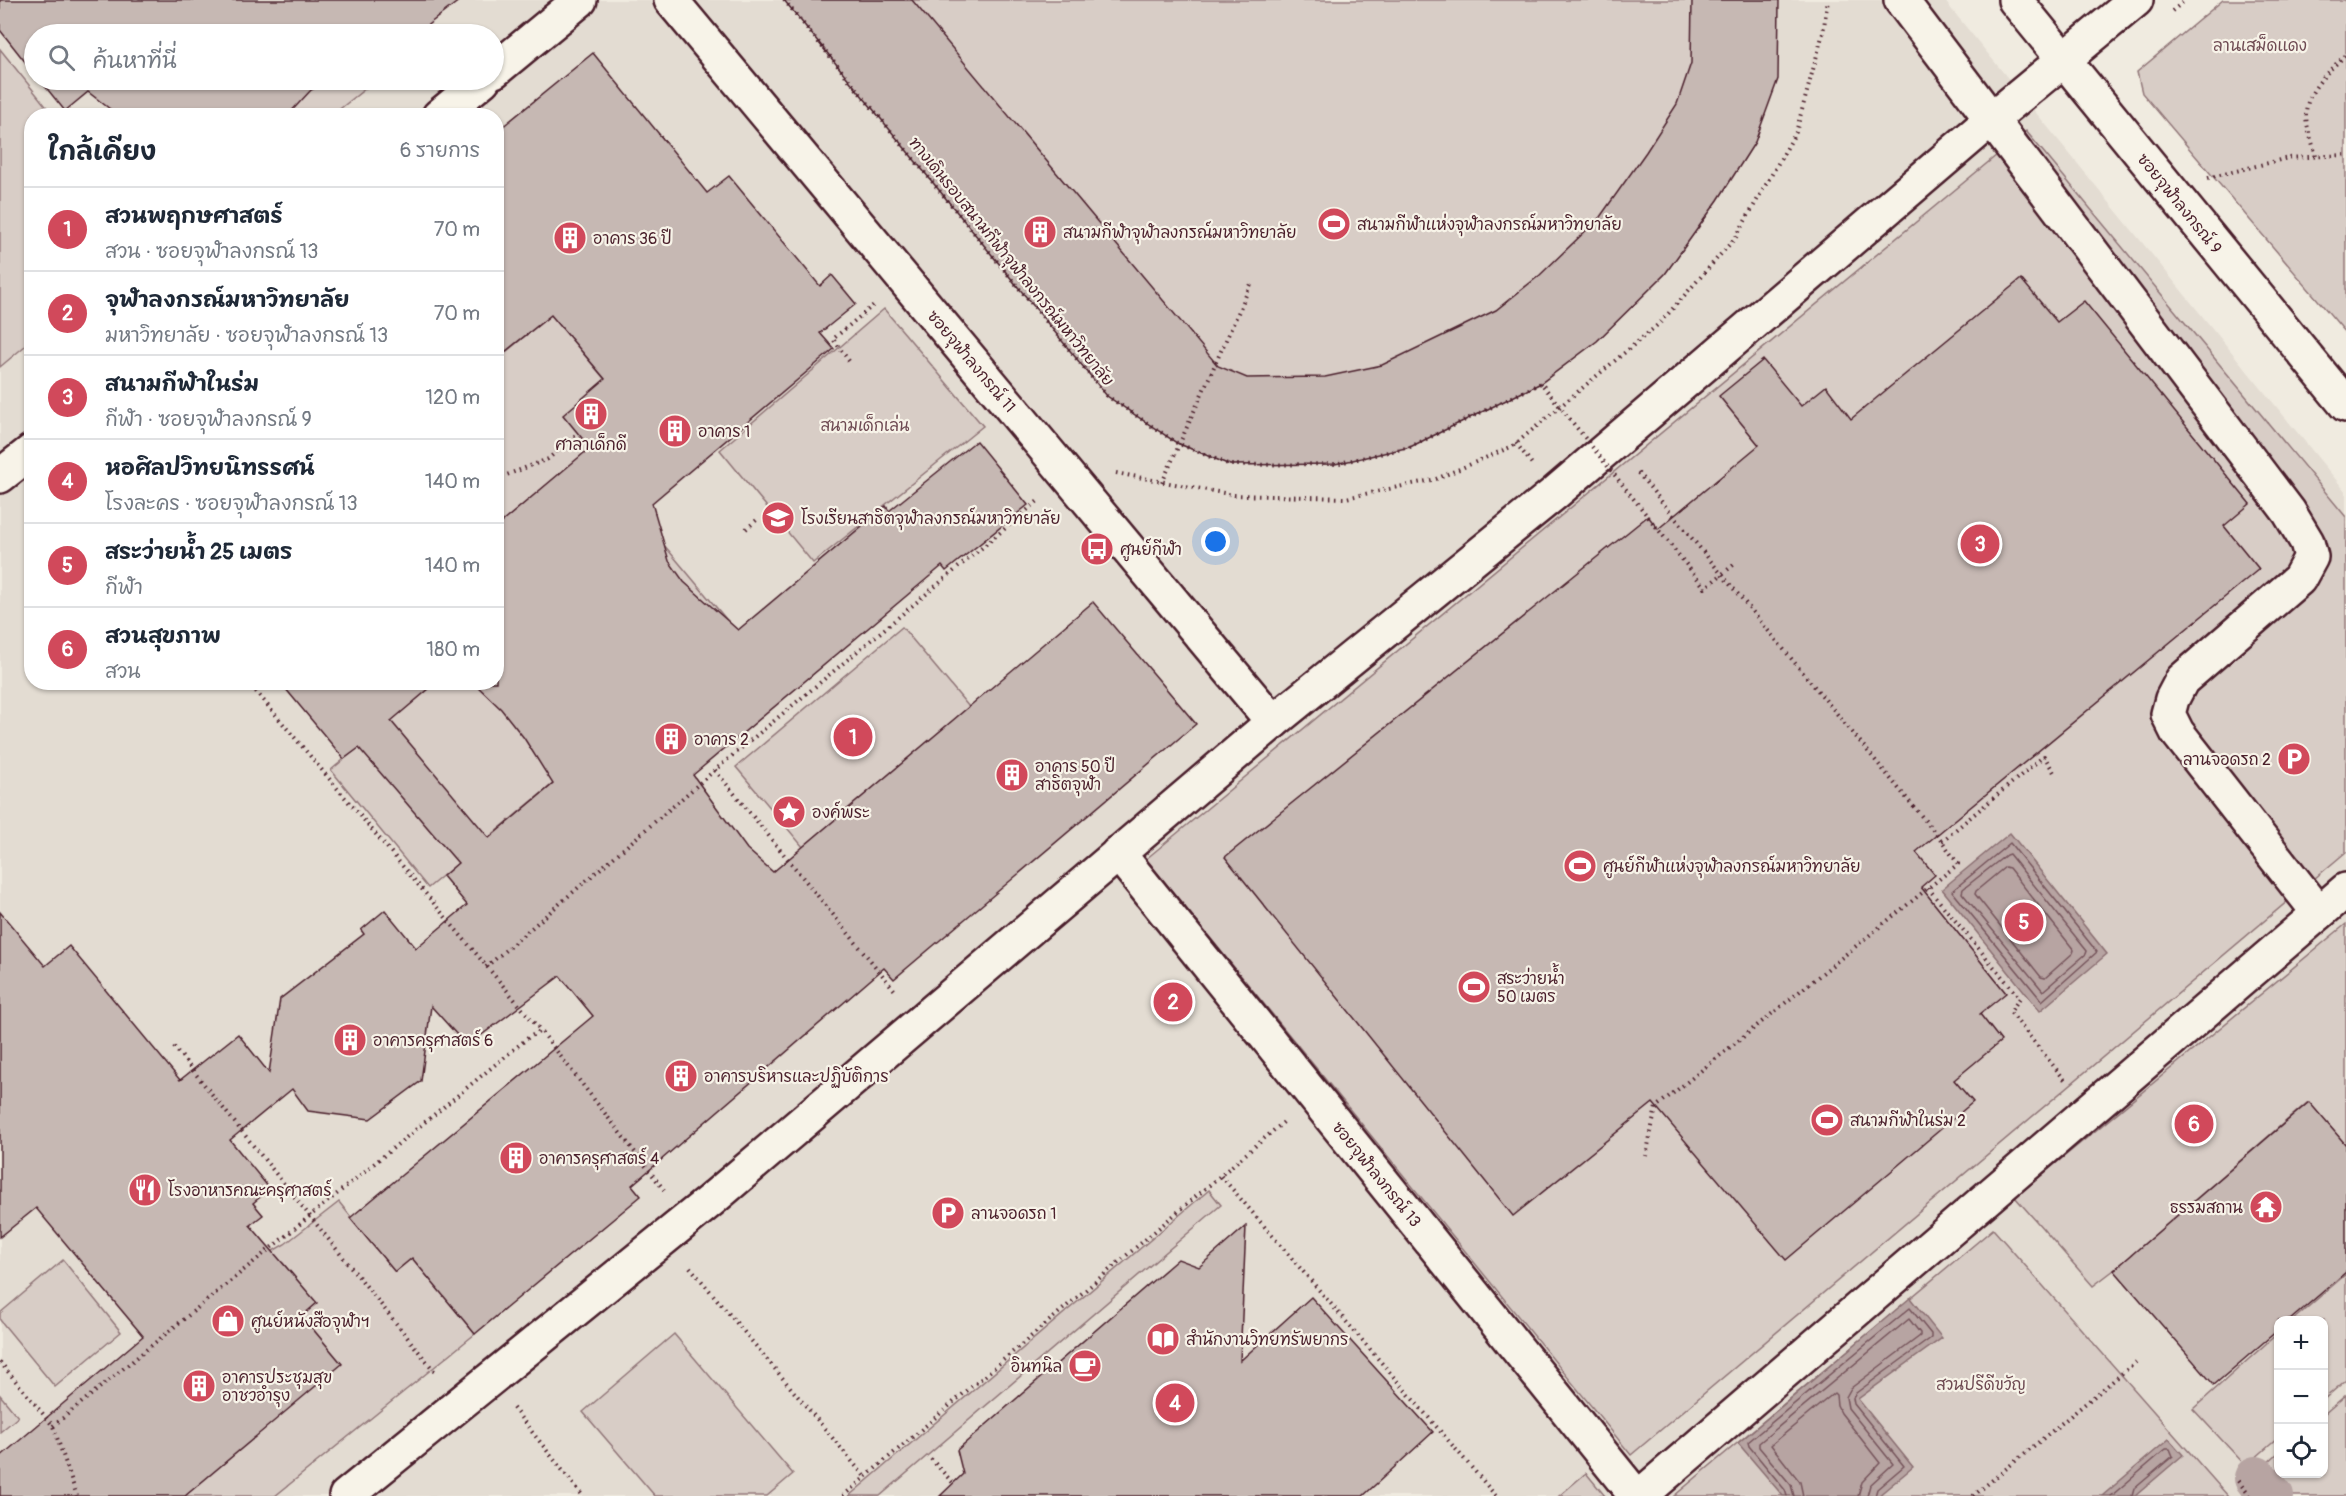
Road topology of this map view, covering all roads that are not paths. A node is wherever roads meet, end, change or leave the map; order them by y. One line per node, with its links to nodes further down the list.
1 (580, 0): 7 (street)
2 (670, 0): 14 (street, ซอยจุฬาลงกรณ์ 11)
3 (1901, 0): 10 (street)
4 (2015, 0): 6 (street, ซอยจุฬาลงกรณ์ 9)
5 (2136, 0): 6 (street)
6 (2064, 60): 10 (street); 11 (street, ซอยจุฬาลงกรณ์ 9)
7 (504, 63)
8 (471, 90): 9 (street)
9 (449, 108)
10 (1992, 119): 14 (street); 17 (street)
11 (2346, 405)
12 (24, 458): 13 (street)
13 (0, 477)
14 (1273, 722): 15 (street)
15 (1118, 853): 18 (street); 19 (street, ซอยจุฬาลงกรณ์ 13)
16 (2346, 890): 17 (street)
17 (2319, 913): 19 (street)
18 (346, 1496)
19 (1638, 1496)

